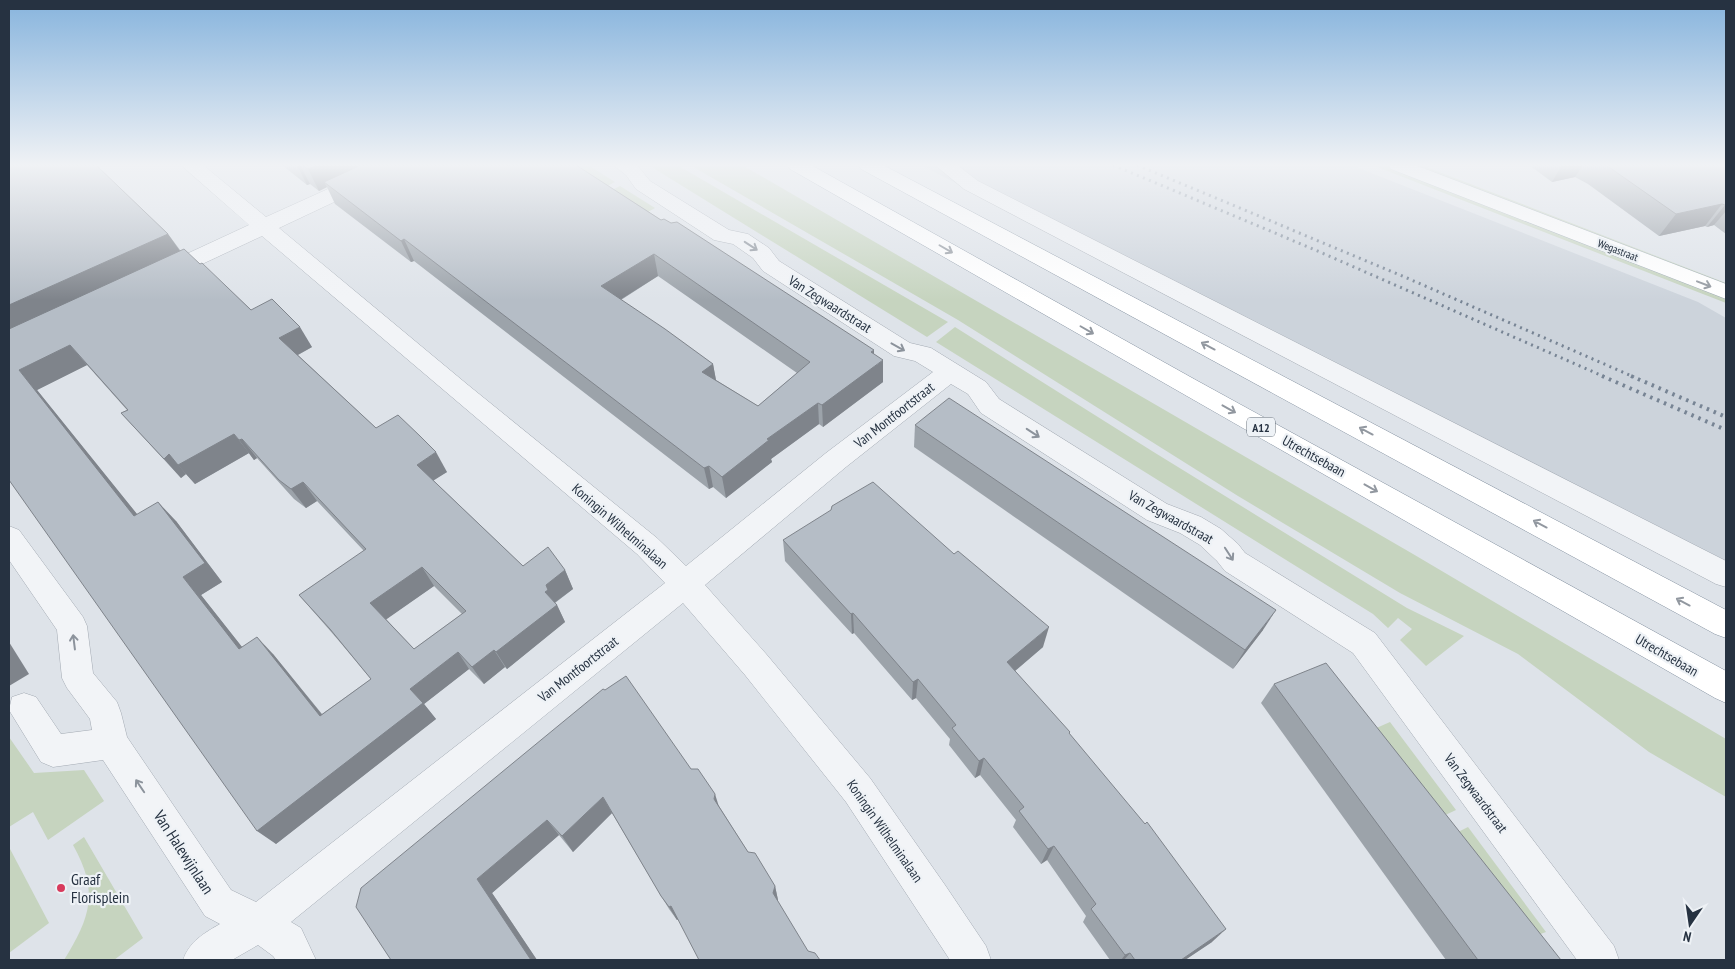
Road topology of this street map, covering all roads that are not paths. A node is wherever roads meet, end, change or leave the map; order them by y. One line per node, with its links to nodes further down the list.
1 (246, 210): 9 (street, Koningin Wilhelminalaan)
2 (299, 210): 9 (street)
3 (683, 210): 13 (street, Van Zegwaardstraat, one-way to 13)
4 (877, 210): 18 (main road, Utrechtsebaan / A12, one-way to 18)
5 (952, 210): 17 (main road, one-way to 5)
6 (1020, 210): 15 (street)
7 (1515, 210): 12 (main road, Wegastraat, one-way to 12)
8 (1552, 210): 10 (main road, Wegastraat)
9 (265, 226): 11 (street); 16 (street, Koningin Wilhelminalaan)
10 (1726, 277)
11 (140, 284)
12 (1726, 292)
13 (950, 372): 16 (street, Van Montfoortstraat); 25 (street, Van Zegwaardstraat, one-way to 25)
14 (9, 538): 20 (street, Van Halewijnlaan, one-way to 14)
15 (1726, 575)
16 (685, 584): 21 (street, Van Montfoortstraat); 24 (street, Koningin Wilhelminalaan)
17 (1726, 625)
18 (1726, 688)
19 (24, 708): 20 (street)
20 (111, 743): 21 (street, Van Halewijnlaan, one-way to 20)
21 (259, 924): 22 (street, Van Montfoortstraat); 23 (street, Van Halewijnlaan)
22 (202, 960)
23 (297, 960)
24 (972, 960)
25 (1600, 960)

